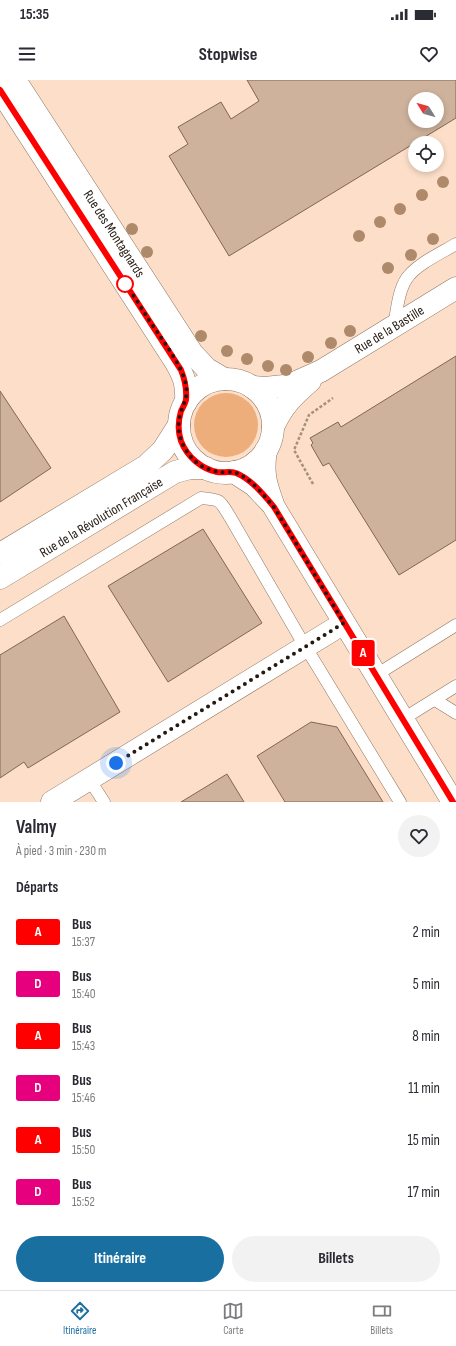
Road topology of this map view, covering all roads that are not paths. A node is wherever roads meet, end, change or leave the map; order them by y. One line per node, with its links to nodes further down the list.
1 (15, 80): 7 (street, Rue des Montagnards)
2 (0, 90): 9 (street, Rue des Montagnards)
3 (456, 244): 5 (lane)
4 (456, 288): 5 (street, Rue de la Bastille)
5 (394, 326): 6 (street, Rue de la Bastille)
6 (321, 371): 8 (street, Rue de la Bastille); 11 (street, Rue de la Bastille)
7 (224, 379): 8 (street); 9 (street)
8 (252, 386): 11 (street)
9 (186, 402): 10 (street)
10 (179, 426): 13 (street); 16 (street, Rue de la Révolution Française)
11 (273, 427): 12 (street)
12 (266, 450): 14 (street); 15 (street)
13 (206, 468): 14 (street); 17 (street, Rue de la Révolution Française)
14 (234, 472): 15 (street)
15 (274, 507): 19 (street)
16 (0, 554)
17 (0, 578)
18 (0, 620): 21 (lane)
19 (344, 623): 21 (street); 22 (street)
20 (456, 626): 22 (lane)
21 (306, 647): 27 (street); 30 (lane)
22 (376, 675): 26 (street)
23 (456, 686): 24 (lane)
24 (435, 700): 25 (lane); 26 (lane)
25 (456, 712)
26 (403, 720): 31 (street)
27 (89, 780): 28 (street); 29 (lane)
28 (52, 802)
29 (104, 802)
30 (400, 802)
31 (453, 802)

